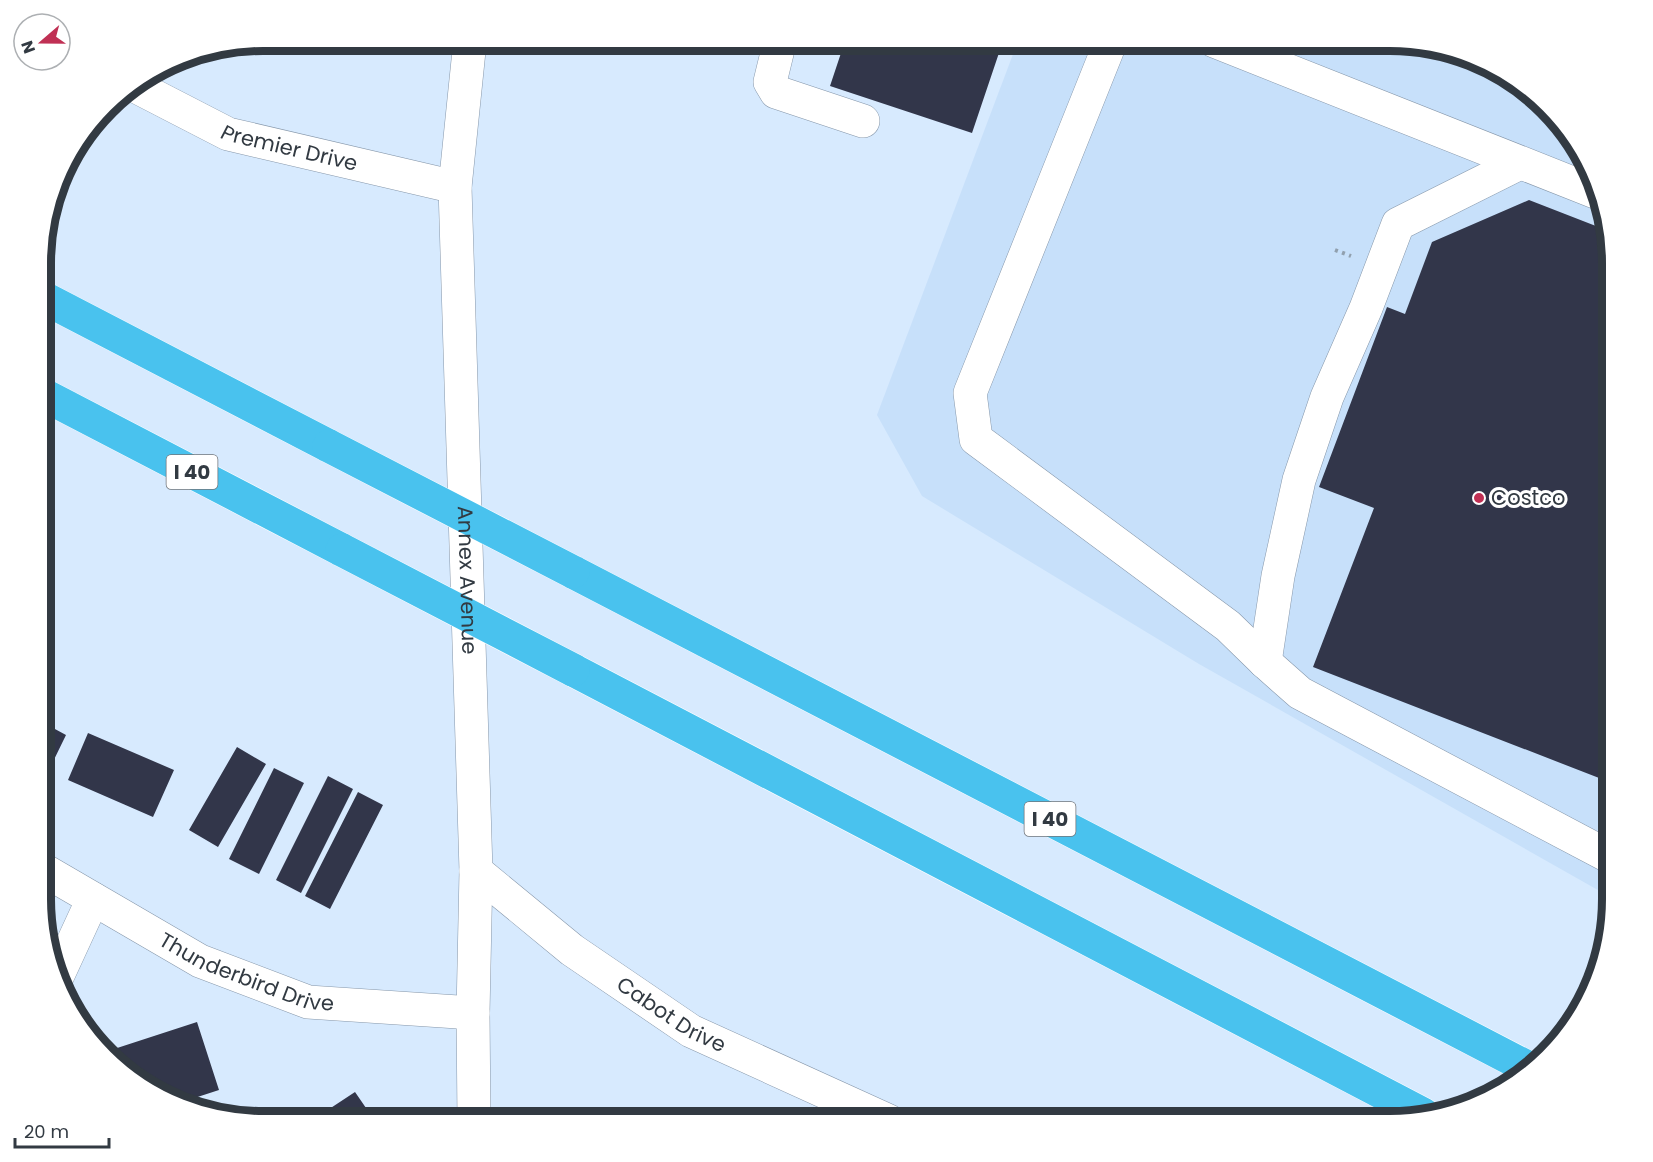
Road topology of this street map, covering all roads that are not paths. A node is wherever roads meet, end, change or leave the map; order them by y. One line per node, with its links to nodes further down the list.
1 (469, 51): 8 (street, Annex Avenue)
2 (778, 51): 6 (street)
3 (1107, 51): 12 (street)
4 (1239, 51): 7 (street)
5 (142, 89): 8 (street, Premier Drive)
6 (863, 121)
7 (1520, 163): 9 (street); 12 (street)
8 (455, 187): 14 (street, Annex Avenue)
9 (1589, 190)
10 (51, 302): 19 (highway, I 40, bridge)
11 (51, 399): 20 (highway, I 40, bridge)
12 (1265, 662): 13 (street)
13 (1602, 853)
14 (476, 871): 18 (street, Annex Avenue); 22 (street, Cabot Drive)
15 (51, 874): 16 (street, Thunderbird Drive)
16 (93, 899): 17 (street); 18 (street, Thunderbird Drive)
17 (62, 967)
18 (473, 1013): 21 (street, Annex Avenue)
19 (1522, 1064)
20 (1414, 1110)
21 (474, 1111)
22 (867, 1111)

